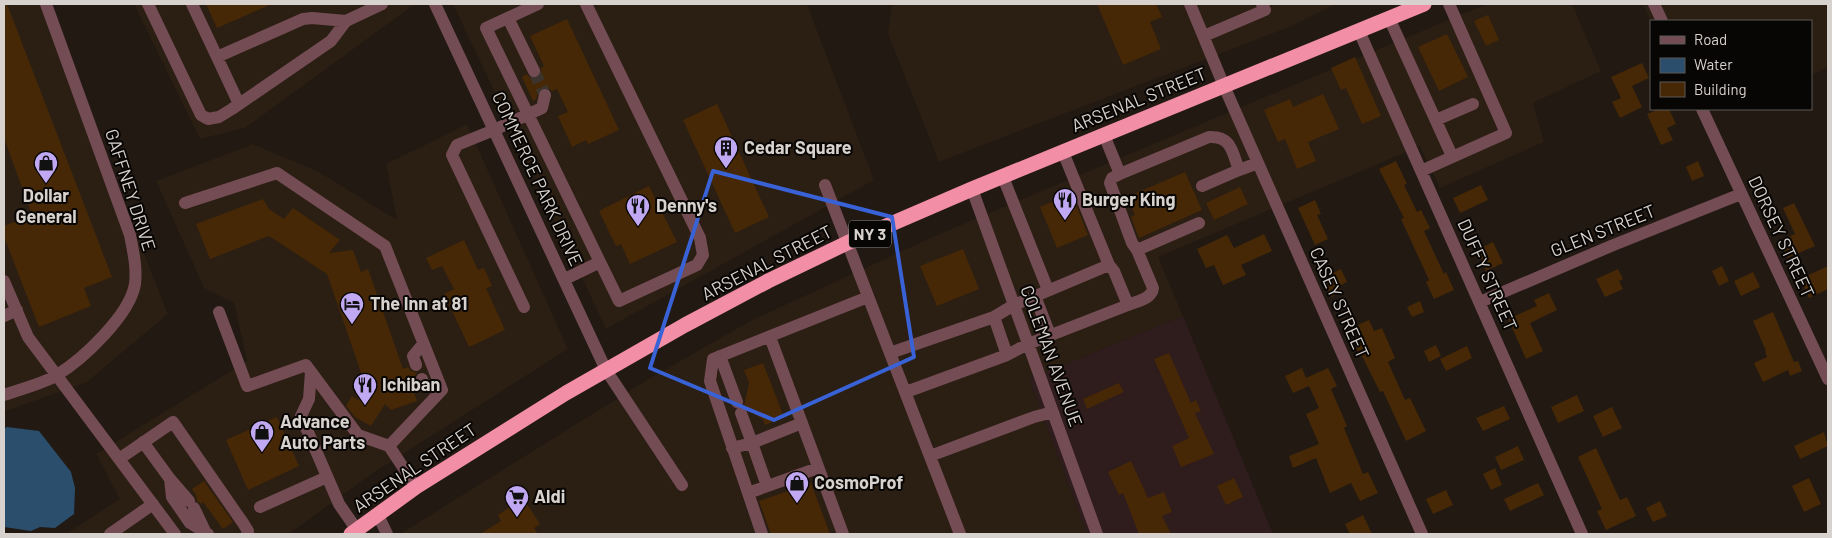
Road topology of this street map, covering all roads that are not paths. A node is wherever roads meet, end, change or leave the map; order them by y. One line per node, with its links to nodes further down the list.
1 (46, 4): 70 (street, GAFFNEY DRIVE)
2 (148, 4): 23 (street)
3 (192, 4): 19 (street)
4 (382, 4): 16 (street)
5 (435, 4): 28 (street, COMMERCE PARK DRIVE)
6 (538, 4): 13 (street)
7 (586, 4): 45 (street)
8 (1190, 4): 18 (street, CASEY STREET)
9 (1262, 4): 18 (street)
10 (1424, 4): 14 (highway, ARSENAL STREET / NY 3)
11 (1449, 4): 31 (street)
12 (1654, 4): 15 (street)
13 (508, 18): 20 (street); 26 (street)
14 (1389, 18): 17 (highway, ARSENAL STREET / NY 3); 27 (street)
15 (1662, 20)
16 (346, 22): 19 (street); 23 (street)
17 (1358, 31): 21 (highway, ARSENAL STREET / NY 3); 34 (street, DUFFY STREET)
18 (1204, 36): 21 (street, CASEY STREET)
19 (217, 57): 23 (street)
20 (534, 71)
21 (1224, 86): 29 (highway, ARSENAL STREET / NY 3); 32 (street, CASEY STREET)
22 (545, 95): 26 (street)
23 (239, 104)
24 (1473, 104): 27 (street)
25 (1702, 110): 40 (street, DORSEY STREET)
26 (528, 115): 28 (street); 45 (street)
27 (1436, 120): 31 (street)
28 (494, 130): 47 (street, COMMERCE PARK DRIVE); 55 (street)
29 (1104, 135): 30 (highway, ARSENAL STREET / NY 3); 35 (street)
30 (1063, 152): 36 (highway, ARSENAL STREET / NY 3); 46 (street)
31 (1452, 156): 34 (street)
32 (1258, 162): 33 (street); 104 (street, CASEY STREET)
33 (1239, 170): 35 (street); 38 (street)
34 (1421, 171): 52 (street, DUFFY STREET)
35 (1120, 174): 44 (street)
36 (1003, 177): 39 (highway, ARSENAL STREET / NY 3); 49 (street)
37 (825, 185): 43 (street)
38 (1202, 186)
39 (972, 189): 43 (highway, ARSENAL STREET / NY 3); 53 (street, COLEMAN AVENUE)
40 (1741, 194): 52 (street, GLEN STREET); 72 (street, DORSEY STREET)
41 (185, 203): 62 (street)
42 (1199, 223): 44 (street)
43 (847, 243): 51 (street); 68 (highway, ARSENAL STREET / NY 3)
44 (1137, 250): 54 (street)
45 (600, 262): 47 (street)
46 (1109, 265): 49 (street); 54 (street)
47 (564, 279): 68 (street, COMMERCE PARK DRIVE)
48 (4, 281): 56 (street)
49 (1048, 290): 50 (street)
50 (1035, 296): 53 (street); 61 (street)
51 (868, 297): 60 (street); 64 (street)
52 (1480, 302): 105 (street, DUFFY STREET)
53 (1014, 305): 59 (street); 63 (street, COLEMAN AVENUE)
54 (1128, 305): 61 (street)
55 (524, 307)
56 (17, 310): 58 (street); 70 (street)
57 (219, 312): 69 (street)
58 (4, 316)
59 (994, 317): 64 (street); 65 (street)
60 (770, 336): 66 (street); 77 (street)
61 (1050, 336): 63 (street)
62 (423, 344): 67 (street); 73 (street)
63 (1028, 344): 65 (street); 76 (street, COLEMAN AVENUE)
64 (890, 353): 74 (street)
65 (1008, 355): 74 (street)
66 (717, 358): 79 (street); 81 (street)
67 (416, 364)
68 (606, 370): 87 (street, COMMERCE PARK DRIVE); 89 (highway, ARSENAL STREET / NY 3)
69 (311, 372): 80 (street); 85 (street)
70 (56, 376): 75 (street, GAFFNEY DRIVE); 83 (street)
71 (422, 379): 73 (street)
72 (1828, 380)
73 (442, 390): 80 (street)
74 (906, 392): 82 (street)
75 (4, 395)
76 (1053, 412): 82 (street); 103 (street, COLEMAN AVENUE)
77 (802, 423): 79 (street); 84 (street)
78 (143, 442): 83 (street); 86 (street); 98 (street)
79 (752, 443): 81 (street); 88 (street)
80 (389, 446): 89 (street)
81 (732, 448): 90 (street)
82 (930, 456): 102 (street)
83 (119, 459): 91 (street)
84 (818, 468): 88 (street); 101 (street)
85 (327, 477): 92 (street); 94 (street)
86 (170, 479): 97 (street); 97 (street)
87 (682, 485)
88 (767, 486): 90 (street)
89 (416, 487): 93 (highway, ARSENAL STREET / NY 3)
90 (748, 493): 100 (street)
91 (153, 504): 95 (street); 96 (street)
92 (260, 507)
93 (378, 515): 94 (highway, ARSENAL STREET / NY 3); 99 (street)
94 (354, 532)
95 (114, 533)
96 (175, 534)
97 (207, 534)
98 (247, 534)
99 (387, 534)
100 (762, 534)
101 (843, 534)
102 (960, 534)
103 (1097, 534)
104 (1422, 534)
105 (1582, 534)

